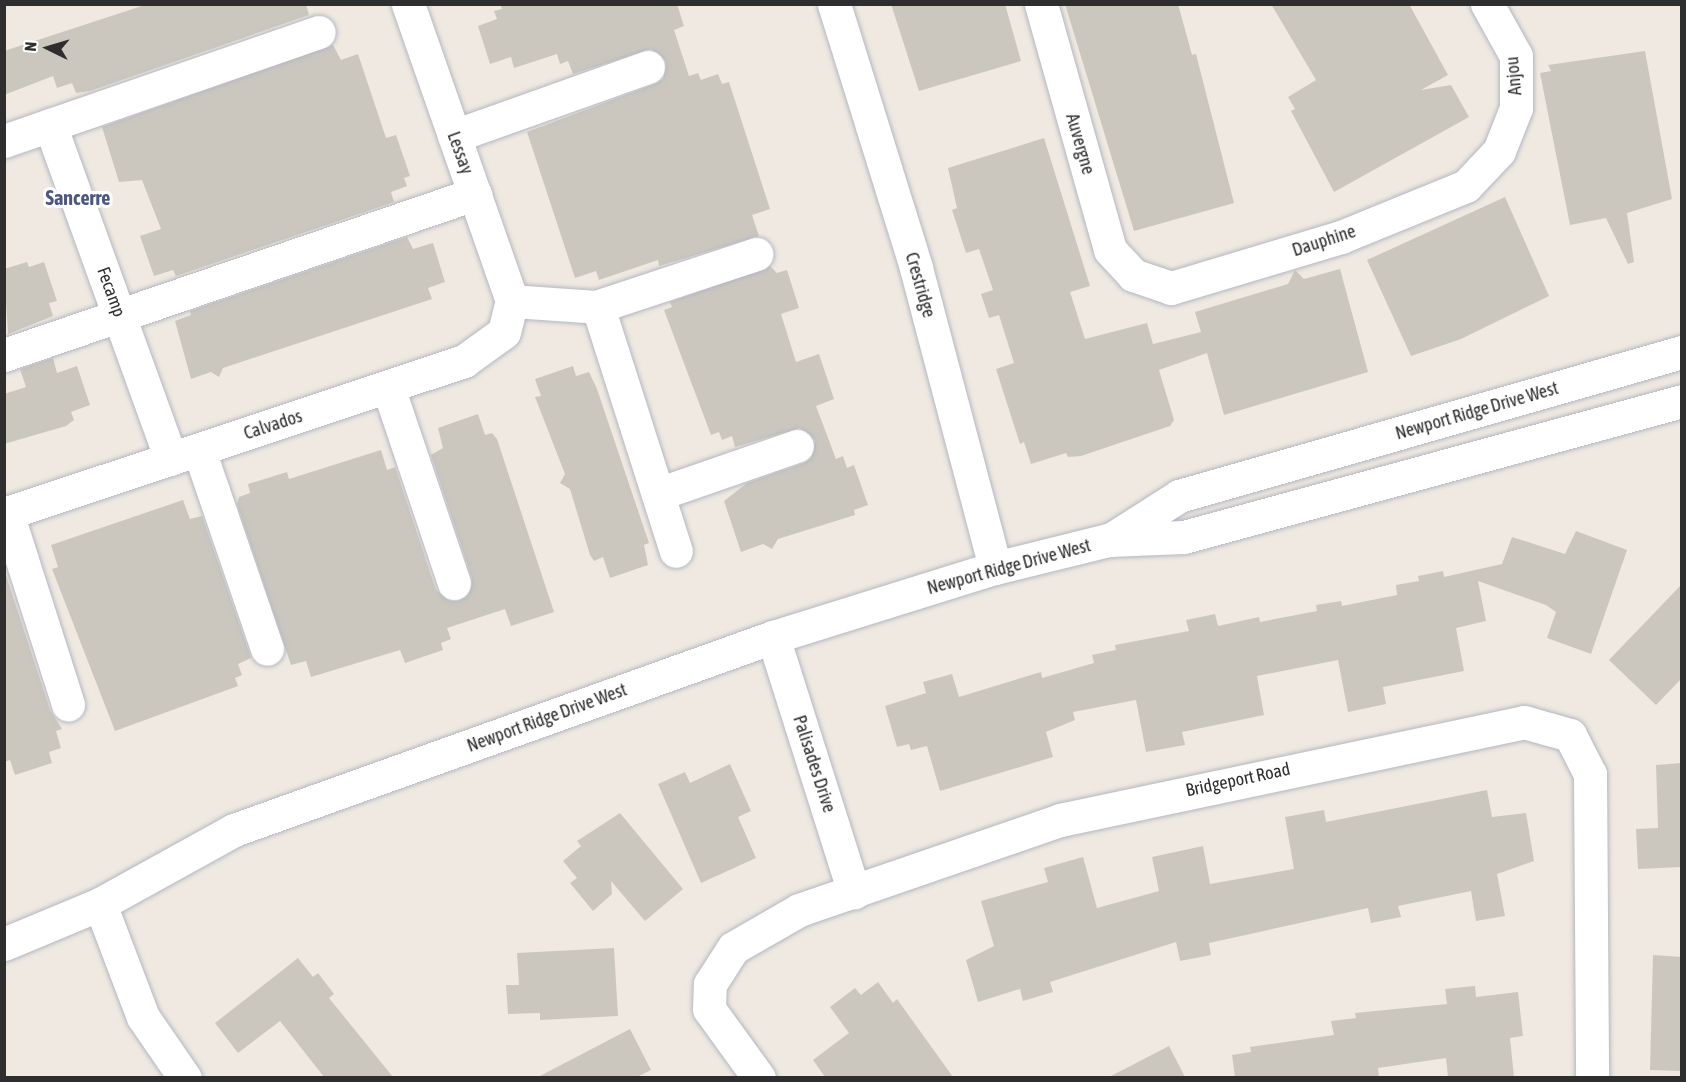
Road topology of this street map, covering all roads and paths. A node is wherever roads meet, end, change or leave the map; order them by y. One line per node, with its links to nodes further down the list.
1 (408, 4): 8 (street, Lessay)
2 (834, 4): 27 (street, Crestridge)
3 (1041, 4): 13 (street, Auvergne)
4 (1487, 4): 10 (street, Anjou)
5 (319, 32): 7 (street)
6 (648, 67): 8 (street)
7 (50, 125): 9 (street); 16 (street, Fecamp)
8 (454, 136): 11 (street, Lessay)
9 (4, 141)
10 (1499, 151): 13 (street, Dauphine)
11 (475, 194): 14 (street, Lessay); 16 (street)
12 (756, 254): 15 (street)
13 (1133, 275)
14 (512, 301): 15 (street); 19 (street, Calvados)
15 (596, 307): 23 (street)
16 (119, 316): 18 (street); 22 (street, Fecamp)
17 (1682, 352): 25 (street, Newport Ridge Drive West)
18 (4, 355)
19 (388, 387): 22 (street, Calvados); 28 (street)
20 (1682, 401): 25 (street, Newport Ridge Drive West)
21 (796, 446): 23 (street)
22 (185, 454): 24 (street, Calvados); 30 (street, Fecamp)
23 (658, 494): 26 (street)
24 (6, 514): 31 (street)
25 (1108, 540): 27 (street, Newport Ridge Drive West)
26 (676, 551)
27 (995, 568): 29 (street, Newport Ridge Drive West)
28 (454, 583)
29 (773, 637): 32 (street, Palisades Drive); 33 (street, Newport Ridge Drive West)
30 (267, 649)
31 (68, 704)
32 (854, 892): 36 (street, Bridgeport Road); 37 (street, Bridgeport Road)
33 (100, 904): 34 (street, Newport Ridge Drive West); 35 (street)
34 (4, 944)
35 (185, 1077)
36 (759, 1077)
37 (1592, 1077)

